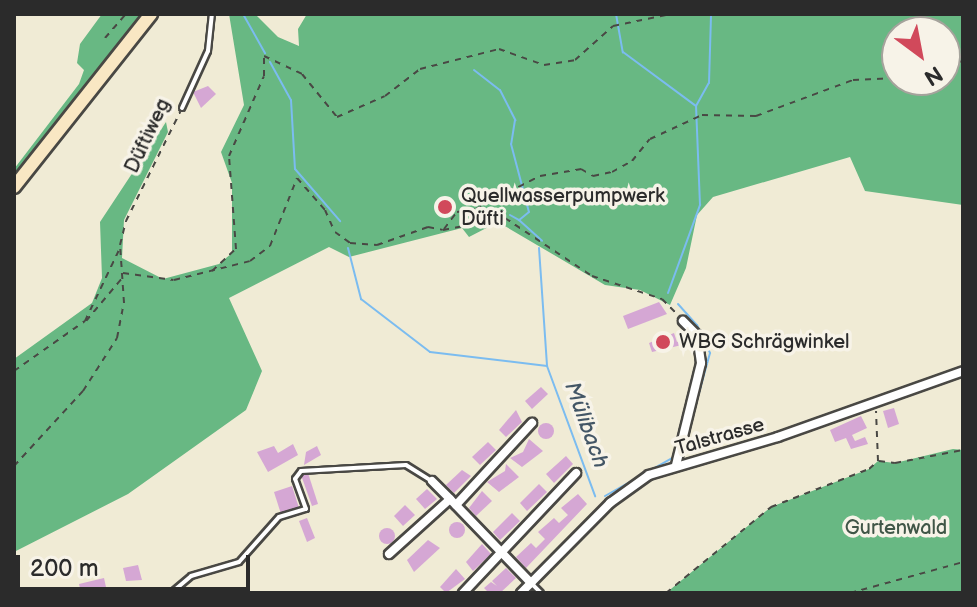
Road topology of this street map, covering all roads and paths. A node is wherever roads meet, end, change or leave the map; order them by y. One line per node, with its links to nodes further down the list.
1 (126, 14): 5 (path)
2 (151, 14): 8 (street)
3 (212, 14): 7 (lane, Düftiweg)
4 (671, 14): 11 (path)
5 (105, 38)
6 (881, 79): 9 (path)
7 (182, 108): 10 (path, Düftiweg)
8 (14, 187)
9 (443, 230): 11 (path); 14 (path)
10 (120, 245): 12 (path, Düftiweg); 13 (path)
11 (212, 271): 12 (path)
12 (123, 275): 13 (path); 22 (path, Düftiweg)
13 (85, 321): 15 (path)
14 (683, 321): 20 (street)
15 (14, 371)
16 (963, 371): 17 (street, Talstrasse)
17 (873, 399): 20 (street, Talstrasse); 21 (path)
18 (532, 423): 25 (street)
19 (963, 450): 21 (path)
20 (676, 459): 29 (street, Talstrasse)
21 (878, 461): 34 (path)
22 (14, 466)
23 (576, 473): 27 (street)
24 (432, 481): 25 (street); 30 (lane)
25 (453, 502): 26 (street); 27 (street)
26 (389, 554)
27 (503, 554): 29 (street); 31 (street)
28 (963, 562): 35 (path)
29 (531, 583): 32 (street, Talstrasse); 33 (lane)
30 (171, 593)
31 (463, 593)
32 (521, 593)
33 (541, 593)
34 (666, 593)
35 (850, 593)

